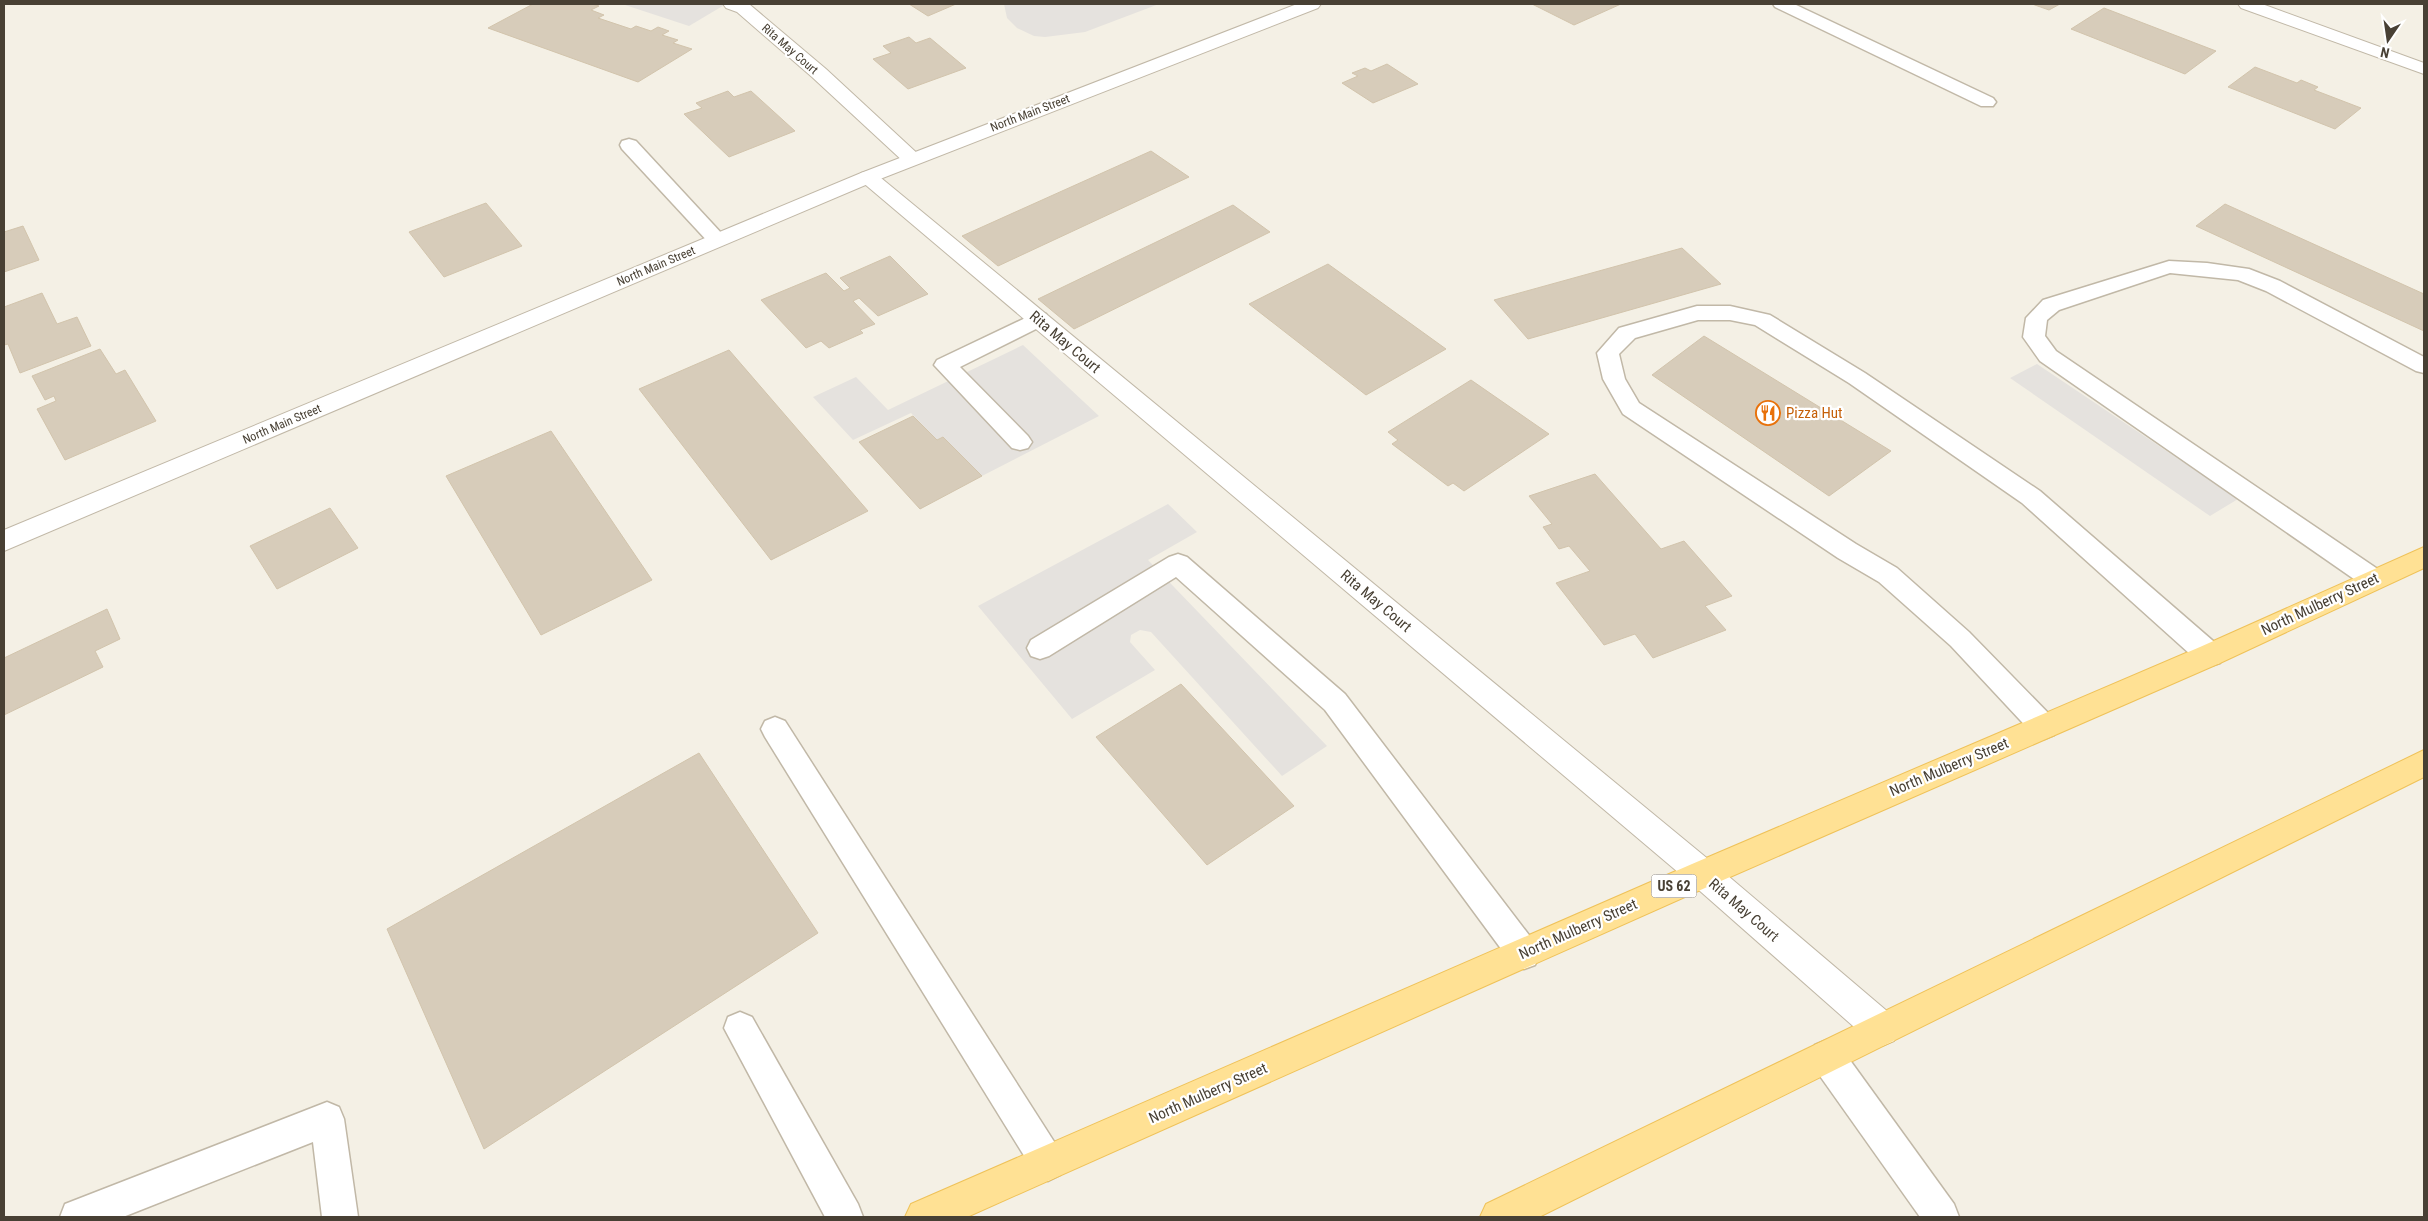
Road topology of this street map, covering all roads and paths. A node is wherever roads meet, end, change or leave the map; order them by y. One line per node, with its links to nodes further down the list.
1 (732, 4): 8 (street, Rita May Court)
2 (1312, 4): 8 (street, North Main Street)
3 (1781, 4): 6 (lane)
4 (2247, 4): 5 (street)
5 (2424, 69)
6 (1987, 102)
7 (629, 145): 10 (lane)
8 (912, 159): 9 (street, North Main Street)
9 (868, 177): 10 (street, North Main Street); 11 (street, Rita May Court)
10 (717, 240): 14 (street, North Main Street)
11 (1038, 319): 13 (lane); 22 (street, Rita May Court)
12 (2424, 366): 16 (lane)
13 (1020, 442)
14 (4, 541)
15 (2424, 557): 16 (main road, North Mulberry Street / US 62)
16 (2373, 579): 18 (main road, North Mulberry Street / US 62)
17 (1040, 648): 23 (lane)
18 (2210, 655): 19 (main road, North Mulberry Street / US 62); 19 (lane)
19 (2044, 726): 22 (main road, North Mulberry Street / US 62)
20 (775, 729): 27 (lane)
21 (2424, 763): 25 (main road)
22 (1702, 874): 23 (main road, North Mulberry Street / US 62); 25 (street, Rita May Court)
23 (1524, 954): 27 (main road, North Mulberry Street / US 62)
24 (740, 1028): 30 (lane)
25 (1882, 1029): 26 (main road)
26 (1826, 1057): 32 (main road); 33 (lane)
27 (1048, 1163): 31 (main road, North Mulberry Street / US 62)
28 (78, 1217): 29 (lane)
29 (340, 1217)
30 (845, 1217)
31 (924, 1217)
32 (1499, 1217)
33 (1940, 1217)

